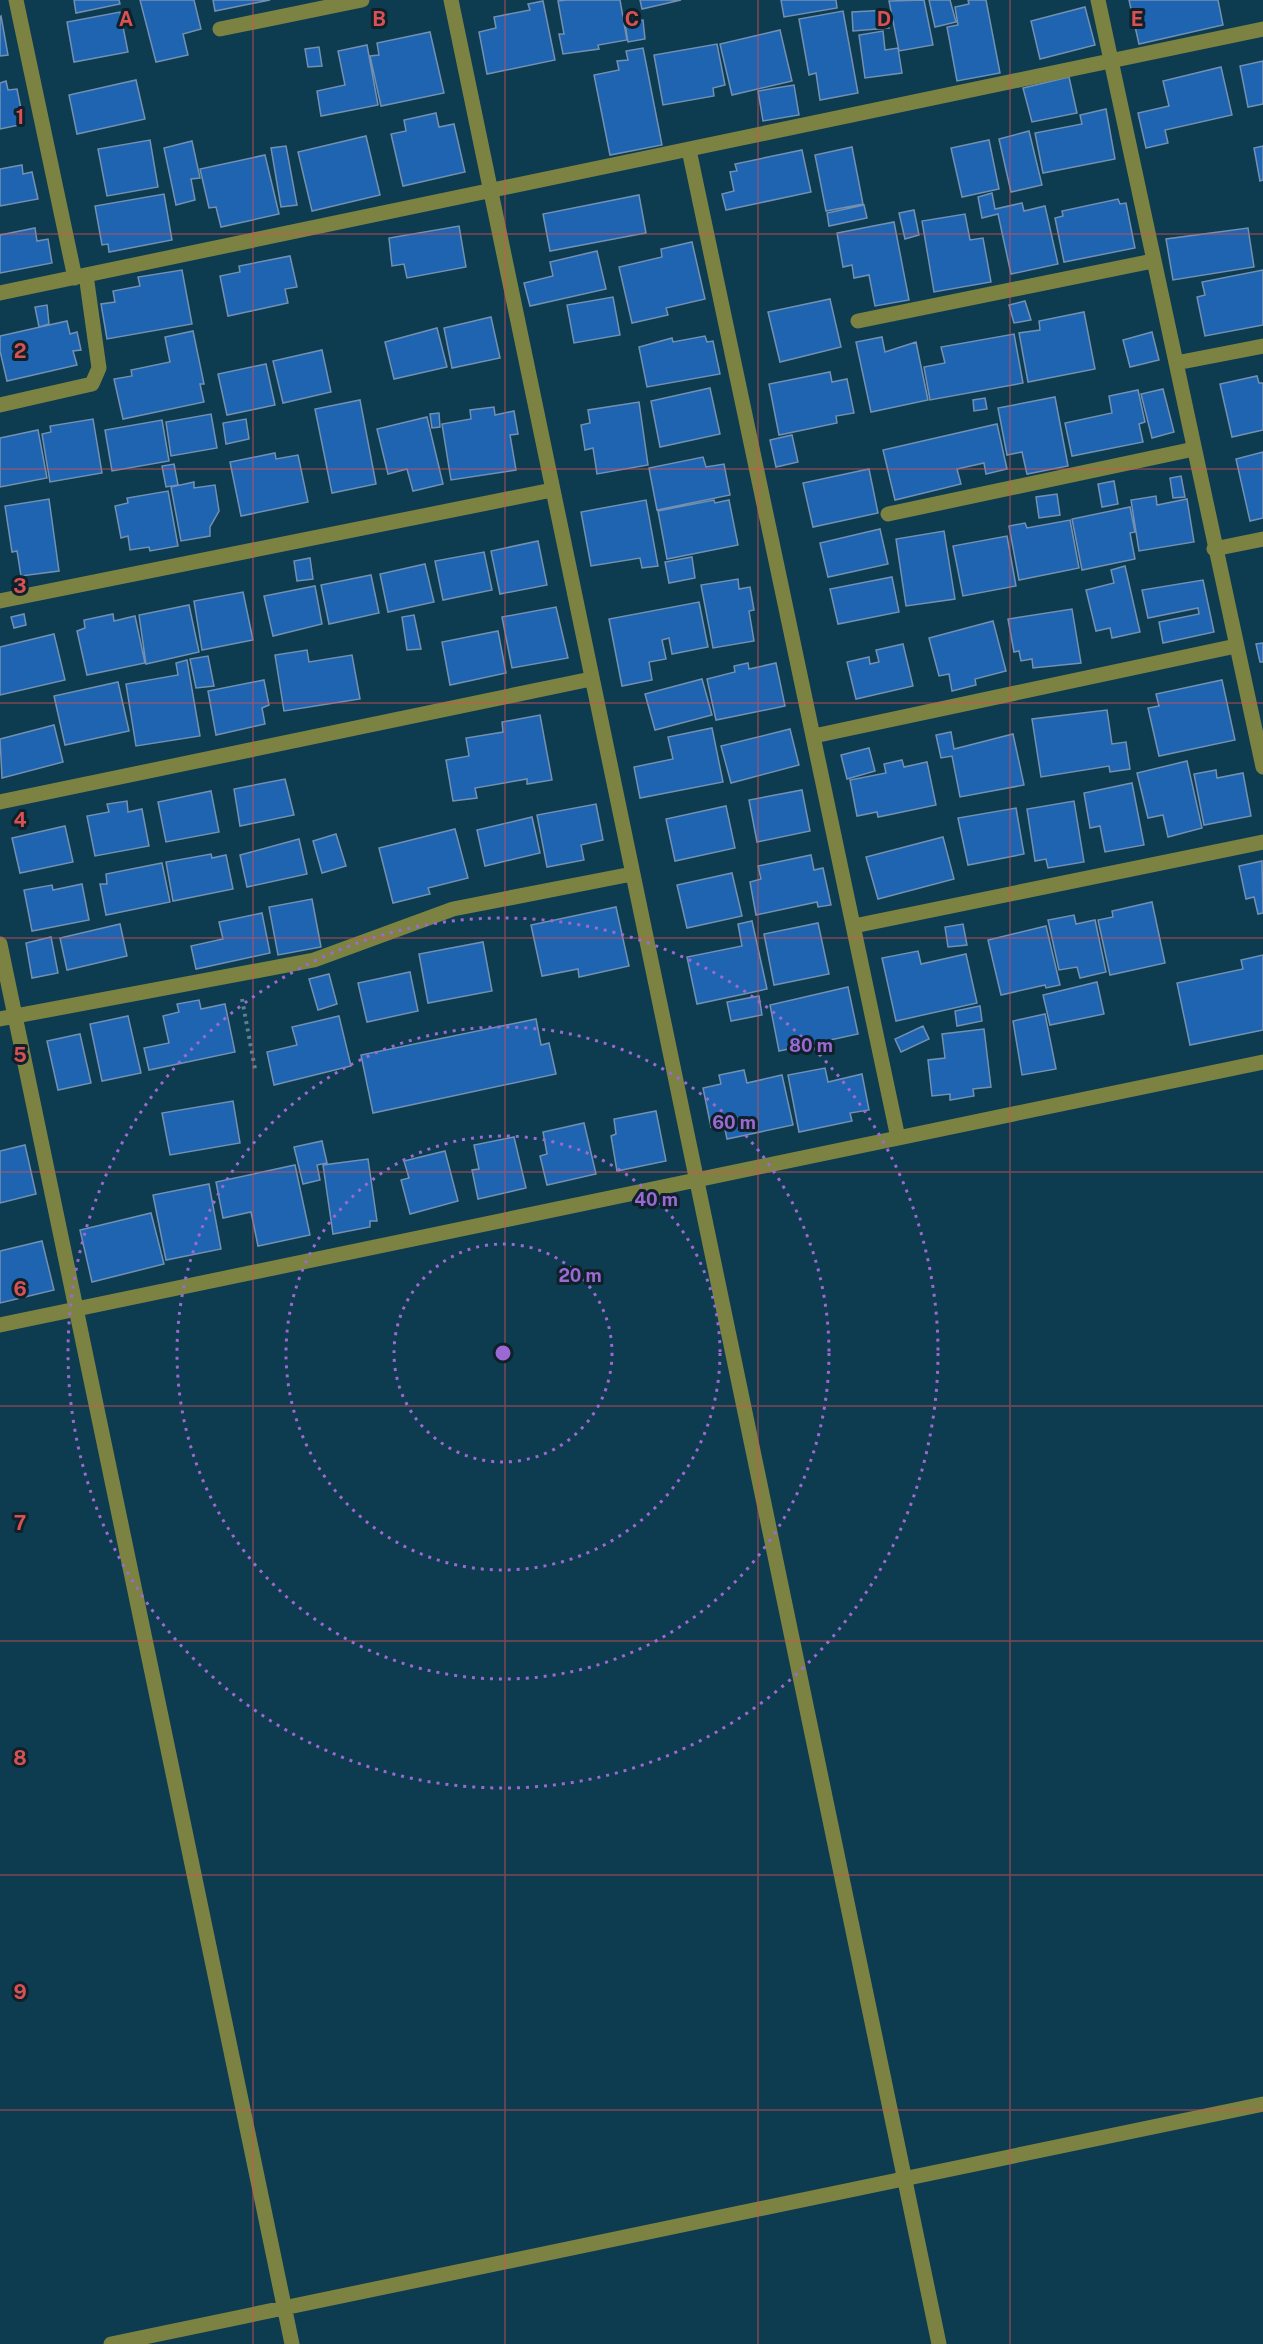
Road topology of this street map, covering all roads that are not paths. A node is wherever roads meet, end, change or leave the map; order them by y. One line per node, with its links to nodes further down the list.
1 (16, 0): 11 (street)
2 (362, 0): 5 (street)
3 (450, 0): 9 (street)
4 (1098, 0): 7 (street)
5 (220, 29)
6 (1263, 29): 7 (street)
7 (1110, 60): 8 (street); 10 (street)
8 (689, 150): 9 (street); 25 (street)
9 (490, 192): 11 (street); 18 (street)
10 (1153, 261): 13 (street); 15 (street)
11 (80, 277): 12 (street); 16 (street)
12 (0, 293)
13 (858, 321)
14 (1263, 346): 15 (street)
15 (1176, 363): 17 (street)
16 (0, 405)
17 (1194, 448): 19 (street); 21 (street)
18 (552, 490): 22 (street); 24 (street)
19 (888, 514)
20 (1263, 539): 21 (street)
21 (1214, 549): 23 (street)
22 (0, 601)
23 (1236, 646): 25 (street); 26 (street)
24 (591, 679): 28 (street); 30 (street)
25 (814, 736): 31 (street)
26 (1261, 742): 27 (street)
27 (1263, 767)
28 (0, 802)
29 (1263, 842): 31 (street)
30 (632, 874): 33 (street); 36 (street)
31 (854, 926): 35 (street)
32 (0, 944): 33 (street)
33 (7, 1017): 37 (street)
34 (1263, 1062): 35 (street)
35 (898, 1138): 36 (street)
36 (696, 1180): 37 (street); 40 (street)
37 (75, 1310): 38 (street); 41 (street)
38 (0, 1325)
39 (1263, 2104): 40 (street)
40 (904, 2179): 41 (street); 44 (street)
41 (285, 2309): 42 (street); 43 (street)
42 (111, 2344)
43 (292, 2344)
44 (939, 2344)

